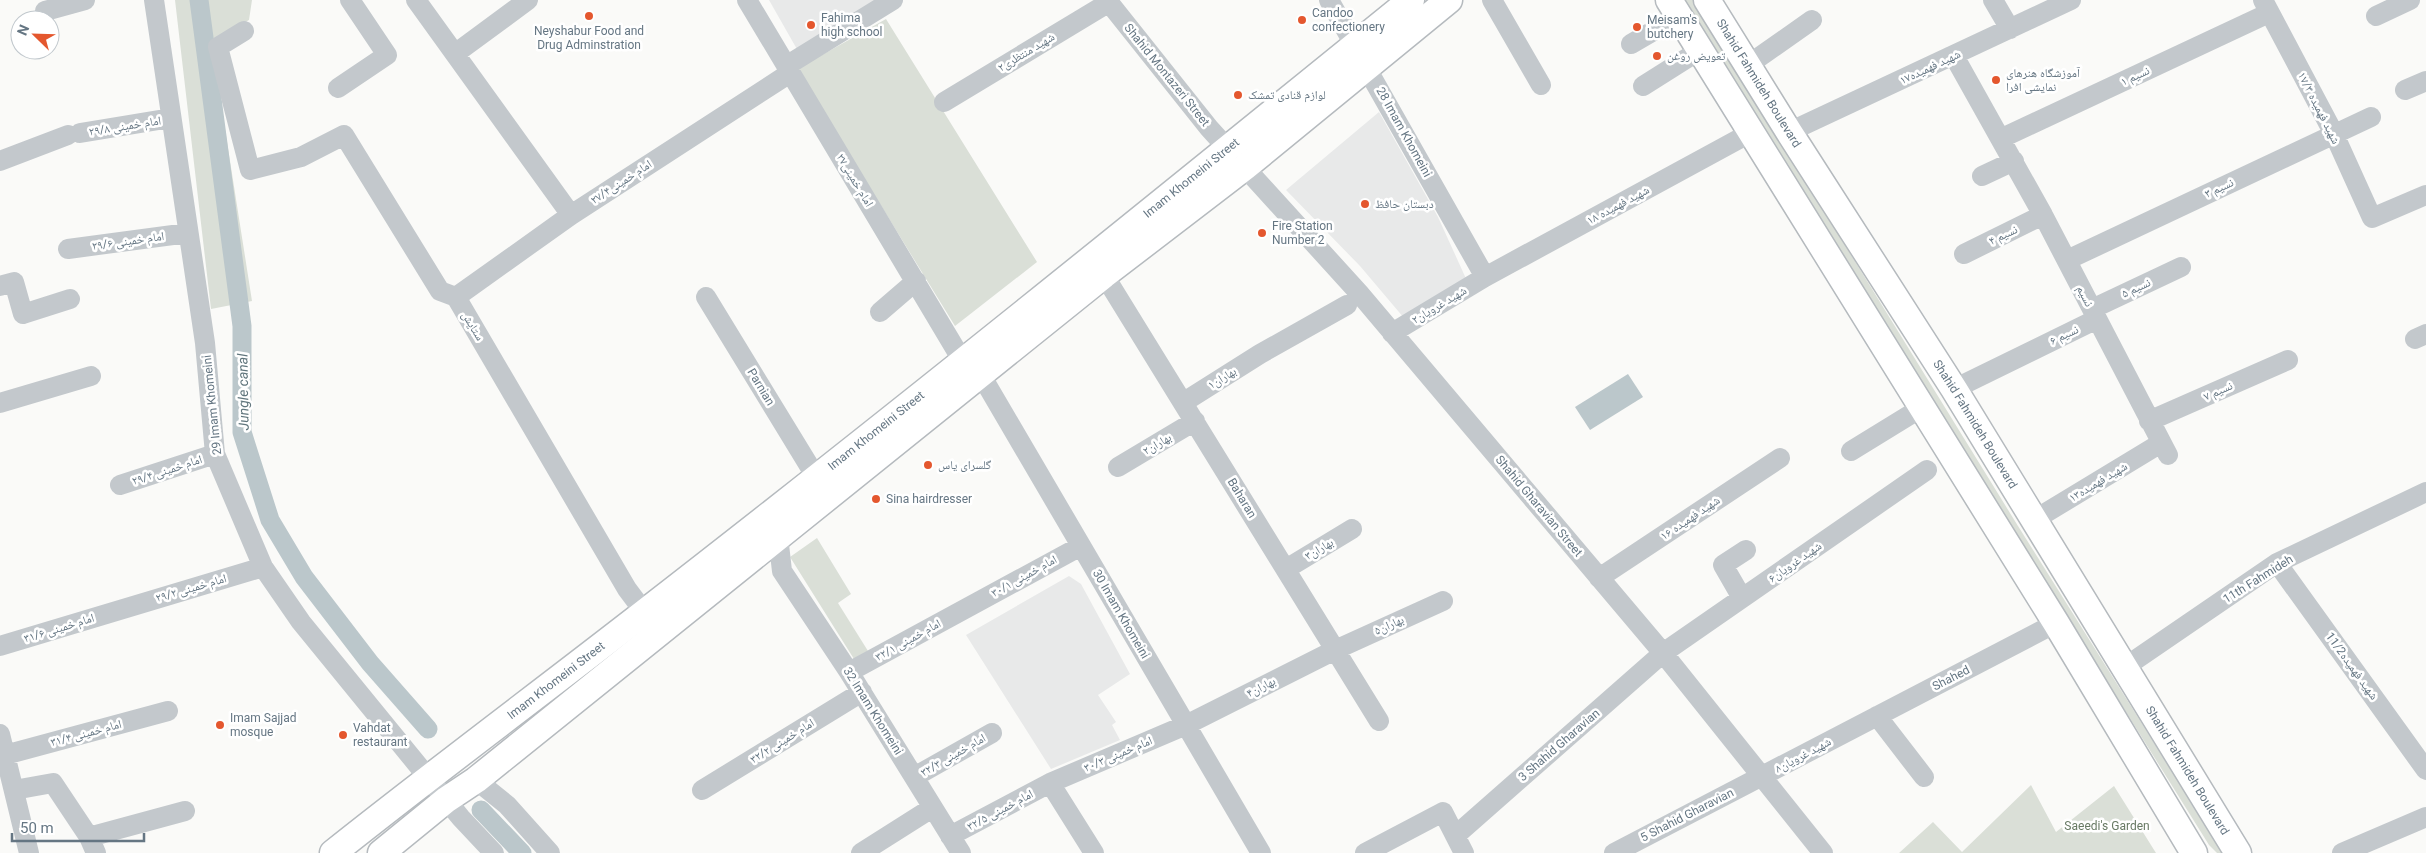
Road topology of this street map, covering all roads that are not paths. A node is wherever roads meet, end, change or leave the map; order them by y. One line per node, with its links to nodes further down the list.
1 (85, 0): 19 (street)
2 (154, 0): 38 (street, 29 Imam Khomeini)
3 (350, 0): 34 (street)
4 (416, 0): 26 (street)
5 (528, 0): 26 (street)
6 (747, 0): 30 (street, امام خمینی۲۷)
7 (893, 0): 30 (street, امام خمینی۲۷/۴)
8 (1329, 0): 27 (street, 28 Imam Khomeini)
9 (1411, 0): 27 (main road, Imam Khomeini Street)
10 (1449, 0): 27 (main road, Imam Khomeini Street)
11 (1492, 0): 32 (street)
12 (1707, 0): 29 (main road, Shahid Fahmideh Boulevard)
13 (1993, 0): 22 (street)
14 (2071, 0): 22 (street, شهید فهمیده۱۷)
15 (2410, 0): 20 (street)
16 (1108, 1): 36 (street, شهید منتظری۲); 43 (street, Shahid Montazeri Street)
17 (2266, 6): 41 (street, شهید فهمیده ۱۷/۳); 42 (street, نسیم ۱)
18 (1674, 8): 24 (street); 25 (main road)
19 (49, 10)
20 (2376, 16)
21 (1812, 20): 29 (street)
22 (2010, 29): 28 (street, شهید فهمیده۱۷)
23 (244, 31): 59 (street, ستایش)
24 (1631, 44)
25 (1700, 50): 33 (street); 40 (main road)
26 (456, 54): 48 (street)
27 (1361, 56): 43 (main road, Imam Khomeini Street); 56 (street, 28 Imam Khomeini)
28 (1954, 56): 39 (street, شهید فهمیده۱۷); 42 (street, نسیم)
29 (1748, 66): 39 (main road, Shahid Fahmideh Boulevard)
30 (788, 70): 48 (street, امام خمینی۲۷/۴); 57 (street, امام خمینی۲۷)
31 (2426, 81): 35 (street)
32 (1541, 86)
33 (1643, 86)
34 (338, 88)
35 (2405, 90)
36 (944, 102)
37 (2371, 117): 41 (street, نسیم ۳)
38 (171, 118): 44 (street, امام خمینی ۲۹/۸); 50 (street, 29 Imam Khomeini)
39 (1789, 132): 69 (main road, Shahid Fahmideh Boulevard)
40 (1750, 133): 56 (street, شهید فهمیده ۱۸); 72 (main road)
41 (2334, 134): 47 (street, شهید فهمیده ۱۷/۳); 53 (street, نسیم ۳)
42 (2002, 138): 45 (street, نسیم)
43 (1236, 159): 55 (main road, Imam Khomeini Street); 65 (street, Shahid Gharavian Street); 67 (main road, Imam Khomeini Street)
44 (0, 161)
45 (2014, 161): 46 (street); 49 (street, نسیم)
46 (1982, 176)
47 (2426, 196)
48 (571, 215): 59 (street, امام خمینی۲۷/۴)
49 (2043, 216): 52 (street, نسیم ۴); 53 (street, نسیم)
50 (188, 233): 51 (street, امام خمینی ۲۹/۶); 77 (street, 29 Imam Khomeini)
51 (68, 250)
52 (1964, 254)
53 (2067, 260): 64 (street, نسیم)
54 (2181, 267): 64 (street, نسیم ۵)
55 (1104, 275): 67 (main road, Imam Khomeini Street); 70 (street, Baharan)
56 (1485, 276): 65 (street, شهید غرویان۲)
57 (916, 281): 63 (street); 67 (street, امام خمینی۲۷)
58 (0, 286): 61 (street)
59 (456, 297): 99 (street, ستایش)
60 (706, 298): 81 (street, Parnian)
61 (70, 299)
62 (1347, 305): 70 (street, بهاران۱)
63 (880, 312)
64 (2094, 314): 69 (street, نسیم ۶); 74 (street, نسیم)
65 (1392, 333): 94 (street, Shahid Gharavian Street)
66 (2288, 360): 74 (street, نسیم ۷)
67 (972, 368): 81 (main road, Imam Khomeini Street); 86 (main road, Imam Khomeini Street); 87 (street, 30 Imam Khomeini)
68 (91, 376): 71 (street)
69 (1954, 389): 84 (main road, Shahid Fahmideh Boulevard)
70 (1184, 402): 73 (street, Baharan)
71 (0, 403)
72 (1921, 408): 76 (street); 100 (main road)
73 (1195, 421): 79 (street, بهاران۲); 92 (street, Baharan)
74 (2149, 421): 75 (street, نسیم)
75 (2164, 449): 84 (street, شهید فهمیده۱۳)
76 (1851, 451)
77 (215, 454): 82 (street, امام خمینی ۲۹/۴); 91 (street, 29 Imam Khomeini)
78 (1780, 458): 94 (street, شهید فهمیده ۱۶)
79 (1118, 468)
80 (1927, 470): 95 (street, شهید غرویان۶)
81 (816, 477): 99 (main road, Imam Khomeini Street)
82 (120, 485)
83 (2426, 492): 90 (street, 11th Fahmideh)
84 (2034, 520): 104 (main road, Shahid Fahmideh Boulevard)
85 (1352, 529): 92 (street, بهاران۳)
86 (778, 536): 89 (main road, Imam Khomeini Street); 93 (street)
87 (1080, 546): 97 (street, امام خمینی ۳۰/۱); 110 (street, 30 Imam Khomeini)
88 (1746, 550): 95 (street)
89 (751, 557): 93 (street); 120 (main road, Imam Khomeini Street)
90 (2277, 563): 104 (street, 11th Fahmideh); 115 (street, شهید فهمیده11/2)
91 (263, 567): 98 (street, امام خمینی ۲۹/۲); 116 (street, 29 Imam Khomeini)
92 (1286, 569): 102 (street, Baharan)
93 (782, 571): 105 (street, 32 Imam Khomeini)
94 (1600, 578): 103 (street, Shahid Gharavian Street)
95 (1742, 598): 103 (street, شهید غرویان۶)
96 (1443, 601): 102 (street, بهاران۵)
97 (966, 608): 105 (street, امام خمینی ۳۲/۱)
98 (119, 611): 101 (street, امام خمینی ۳۱/۶)
99 (645, 612): 116 (main road, Imam Khomeini Street)
100 (2056, 624): 108 (street, Shahed); 142 (main road)
101 (0, 646)
102 (1335, 650): 109 (street, Baharan); 110 (street, بهاران۴)
103 (1663, 653): 118 (street, Shahid Gharavian Street); 128 (street, 3 Shahid Gharavian)
104 (2125, 667): 143 (main road, Shahid Fahmideh Boulevard)
105 (849, 672): 106 (street, 32 Imam Khomeini)
106 (862, 692): 117 (street, 32 Imam Khomeini); 123 (street, امام خمینی ۳۲/۲)
107 (168, 711): 114 (street, امام خمینی ۳۱/۴)
108 (1877, 716): 111 (street, Shahed); 119 (street)
109 (1379, 721)
110 (1186, 725): 121 (street, امام خمینی ۳۰/۳); 138 (street, 30 Imam Khomeini)
111 (1846, 732): 118 (street, شهید غرویان۸)
112 (992, 733): 117 (street, امام خمینی ۳۲/۳)
113 (0, 735): 114 (street)
114 (5, 755): 122 (street)
115 (2426, 770)
116 (428, 777): 124 (street, 29 Imam Khomeini); 132 (main road, Imam Khomeini Street)
117 (914, 777): 125 (street, 32 Imam Khomeini)
118 (1760, 777): 140 (street, 5 Shahid Gharavian); 141 (street, Shahid Gharavian Street)
119 (1924, 777)
120 (476, 780): 124 (main road, Imam Khomeini Street); 135 (street)
121 (1050, 783): 130 (street, امام خمینی ۳۲/۵); 137 (street)
122 (14, 790): 129 (street); 131 (street)
123 (702, 790)
124 (446, 800): 133 (main road, Imam Khomeini Street); 134 (street, 29 Imam Khomeini)
125 (932, 808): 130 (street, 32 Imam Khomeini); 136 (street)
126 (185, 812): 129 (street)
127 (2426, 817): 144 (street)
128 (1459, 844): 139 (street)
129 (92, 845)
130 (956, 845)
131 (29, 853)
132 (333, 853)
133 (381, 853)
134 (494, 853)
135 (550, 853)
136 (862, 853)
137 (1094, 853)
138 (1261, 853)
139 (1366, 853)
140 (1614, 853)
141 (1823, 853)
142 (2194, 853)
143 (2238, 853)
144 (2342, 853)

